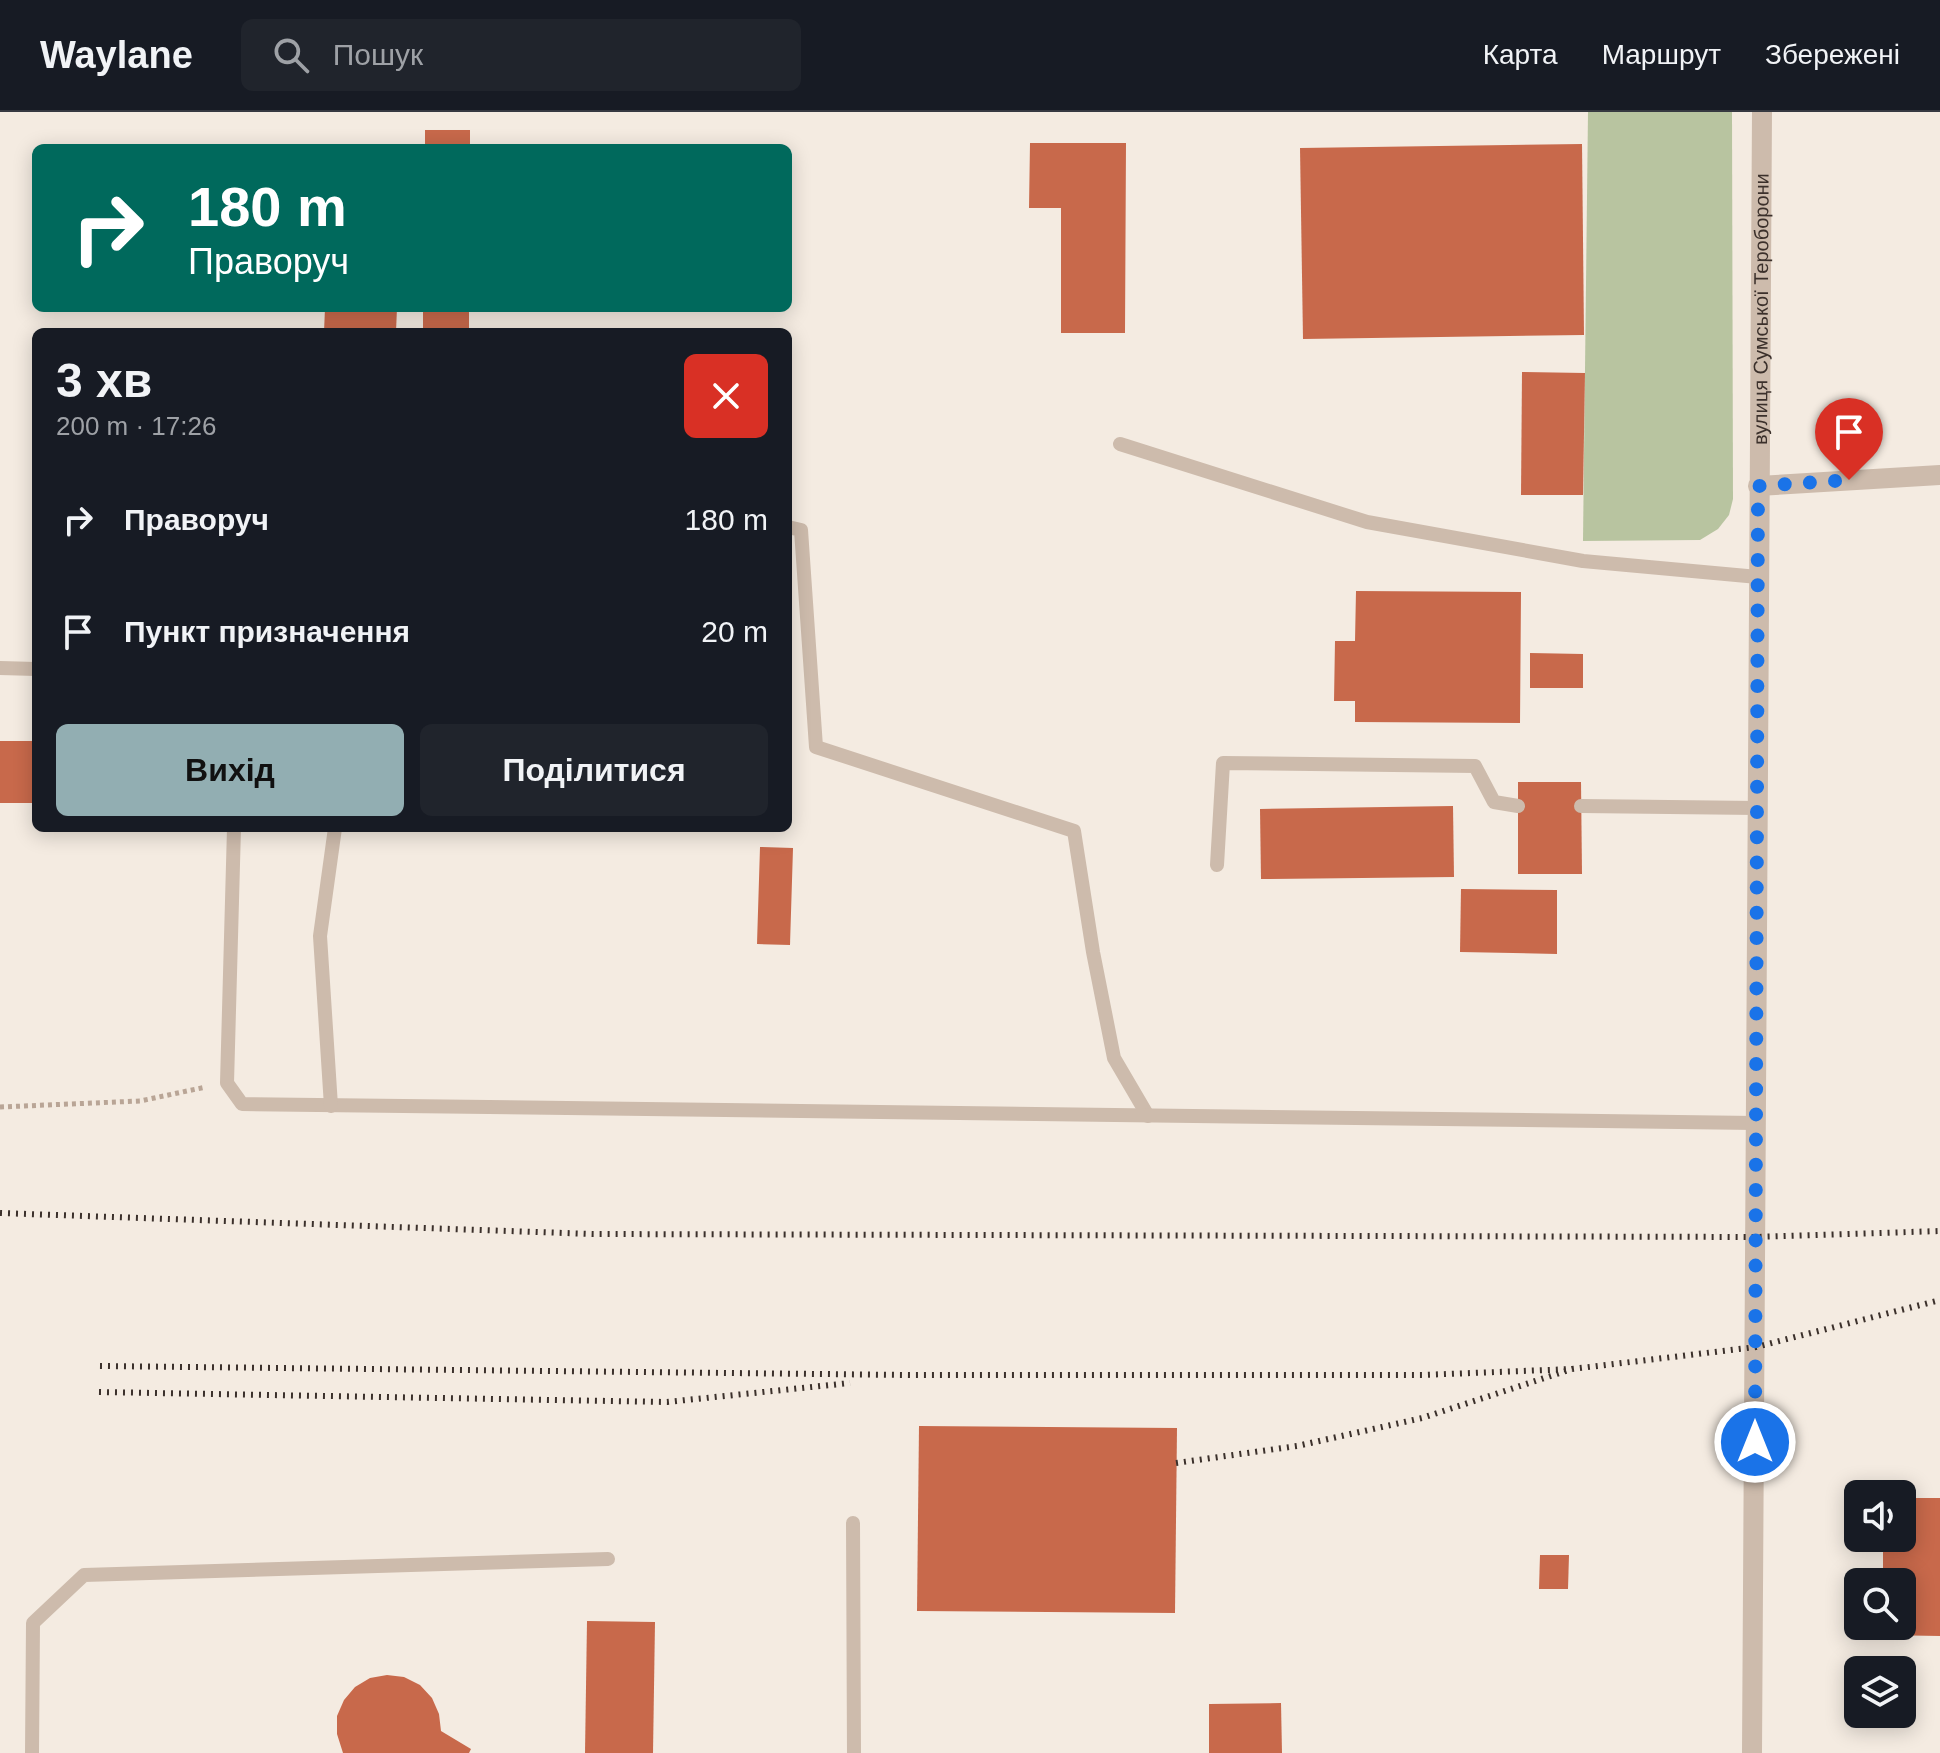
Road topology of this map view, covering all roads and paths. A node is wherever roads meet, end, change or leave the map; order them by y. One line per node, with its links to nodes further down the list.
1 (1762, 112): 4 (street, вулиця Сумської Тероборони)
2 (1120, 444): 6 (lane)
3 (1940, 475): 4 (street)
4 (1758, 486): 6 (street, вулиця Сумської Тероборони)
5 (792, 528): 18 (lane)
6 (1758, 577): 11 (street, вулиця Сумської Тероборони)
7 (0, 668): 8 (lane)
8 (32, 669)
9 (1518, 806): 14 (lane)
10 (1581, 806): 11 (lane)
11 (1757, 808): 19 (street, вулиця Сумської Тероборони)
12 (234, 832): 15 (lane)
13 (334, 832): 16 (lane)
14 (1217, 865)
15 (227, 1083): 16 (lane); 17 (path)
16 (331, 1106): 18 (lane)
17 (0, 1107)
18 (1148, 1116): 19 (lane)
19 (1755, 1123): 24 (street, вулиця Сумської Тероборони)
20 (853, 1523): 23 (lane)
21 (608, 1559): 22 (lane)
22 (32, 1753)
23 (854, 1753)
24 (1752, 1753)

